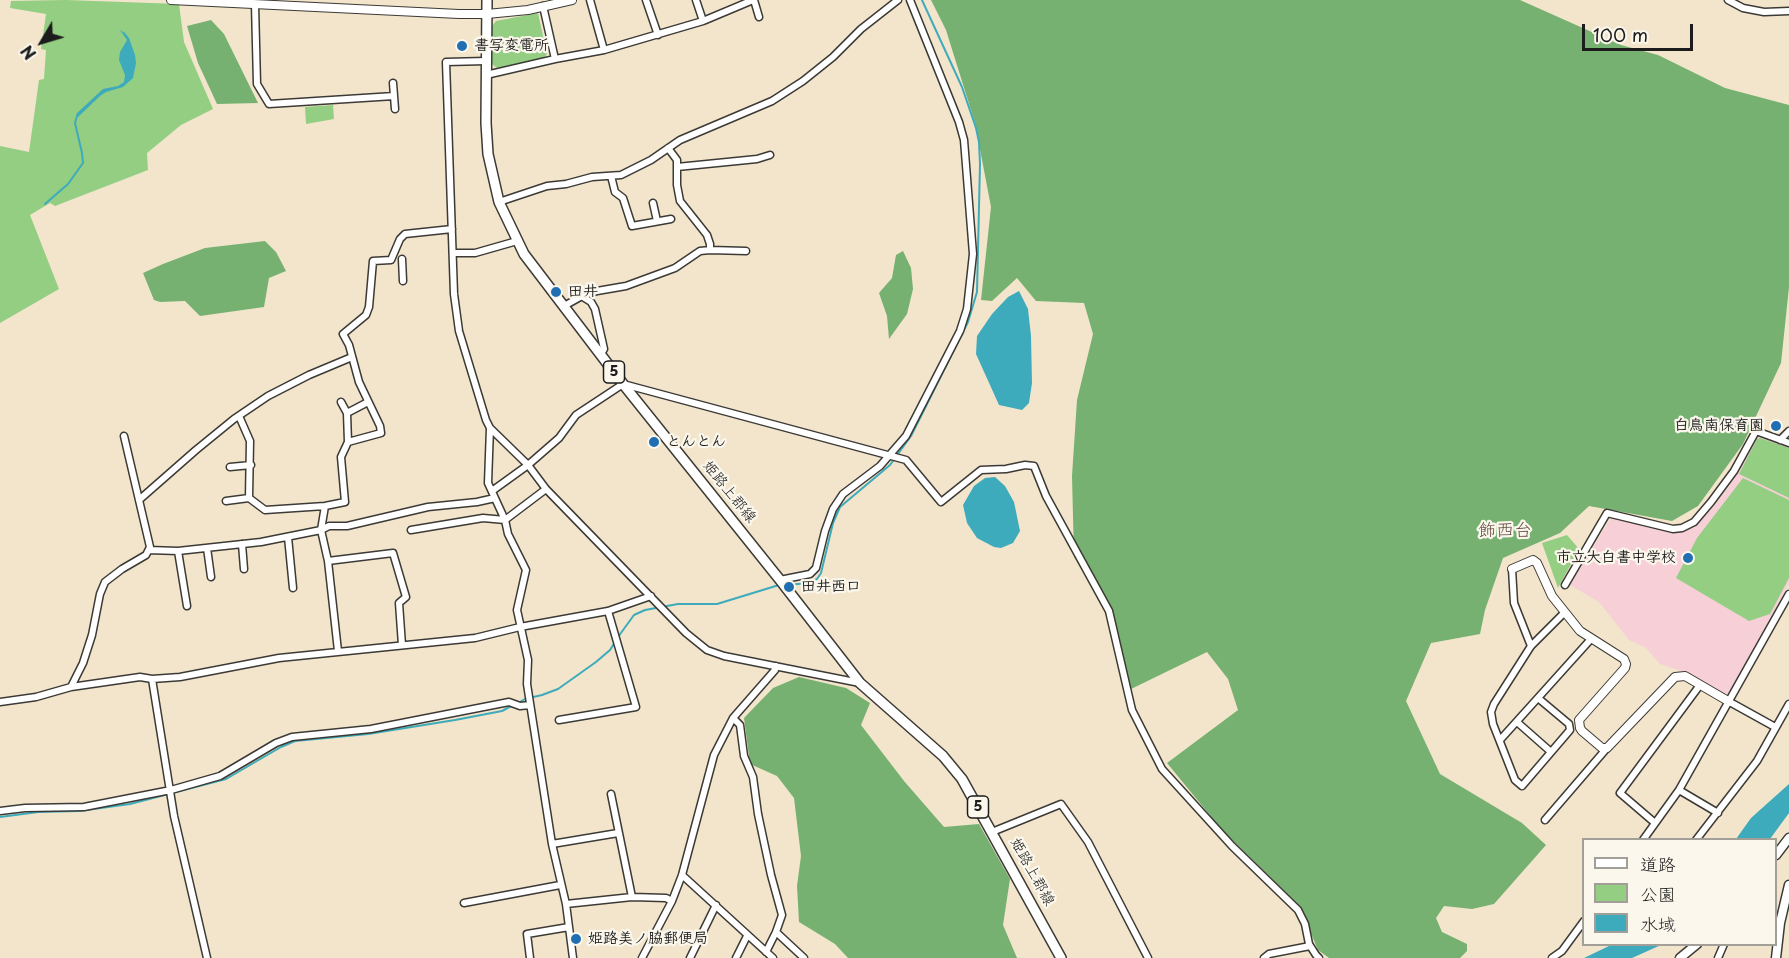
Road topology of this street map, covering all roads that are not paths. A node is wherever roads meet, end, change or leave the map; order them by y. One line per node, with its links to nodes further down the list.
1 (171, 0): 11 (street)
2 (487, 0): 14 (main road, 姫路上郡線 / 5)
3 (572, 0): 12 (street)
4 (590, 0): 18 (street)
5 (646, 0): 17 (street)
6 (696, 0): 16 (street)
7 (753, 0): 15 (street); 16 (street)
8 (898, 0): 25 (street)
9 (910, 0): 57 (street)
10 (1728, 0): 13 (street)
11 (255, 4): 14 (street); 23 (street)
12 (543, 6): 14 (street); 19 (street)
13 (1789, 11)
14 (487, 14): 20 (main road, 姫路上郡線 / 5)
15 (759, 17)
16 (703, 21): 17 (street)
17 (658, 35): 18 (street)
18 (604, 50): 19 (street)
19 (555, 59): 21 (street)
20 (486, 61): 21 (main road, 姫路上郡線 / 5); 35 (street)
21 (486, 75): 31 (main road, 姫路上郡線 / 5)
22 (393, 83): 23 (street)
23 (394, 96): 24 (street)
24 (395, 109)
25 (668, 148): 29 (street); 30 (street)
26 (771, 155): 27 (street)
27 (757, 159): 28 (street); 29 (street)
28 (758, 167)
29 (677, 168): 37 (street)
30 (611, 176): 31 (street); 34 (street)
31 (499, 202): 36 (main road, 姫路上郡線 / 5)
32 (653, 203): 34 (street)
33 (671, 219): 34 (street)
34 (657, 221)
35 (452, 230): 39 (street); 45 (street)
36 (517, 241): 39 (street); 43 (main road, 姫路上郡線 / 5)
37 (710, 250): 38 (street); 42 (street)
38 (746, 251)
39 (453, 253): 51 (street)
40 (402, 259): 41 (street)
41 (403, 282)
42 (582, 296): 43 (street); 44 (street)
43 (564, 306): 44 (main road, 姫路上郡線 / 5)
44 (600, 354): 46 (main road, 姫路上郡線 / 5)
45 (352, 357): 48 (street); 50 (street)
46 (623, 384): 57 (street); 59 (street); 79 (main road, 姫路上郡線 / 5)
47 (341, 402): 49 (street)
48 (368, 402): 49 (street); 55 (street)
49 (347, 413): 55 (street)
50 (239, 416): 58 (street); 64 (street)
51 (490, 428): 59 (street); 62 (street)
52 (1789, 431): 54 (street)
53 (124, 436): 64 (street)
54 (1780, 440): 56 (street); 80 (street)
55 (348, 442): 66 (street)
56 (1789, 443)
57 (889, 456): 79 (street); 138 (street)
58 (251, 465): 60 (street); 63 (street)
59 (528, 465): 61 (street); 62 (street)
60 (230, 467)
61 (546, 489): 67 (street); 83 (street)
62 (494, 494): 67 (street); 68 (street)
63 (249, 498): 65 (street); 66 (street)
64 (139, 500): 73 (street)
65 (225, 501)
66 (325, 506): 68 (street)
67 (505, 520): 69 (street); 88 (street)
68 (321, 530): 70 (street); 75 (street)
69 (411, 530)
70 (288, 537): 71 (street); 81 (street)
71 (242, 544): 72 (street); 76 (street)
72 (207, 548): 74 (street); 78 (street)
73 (148, 550): 74 (street); 97 (street)
74 (178, 551): 85 (street)
75 (328, 561): 90 (street); 92 (street)
76 (244, 569)
77 (1512, 569): 87 (street); 91 (street)
78 (211, 577)
79 (780, 580): 95 (main road, 姫路上郡線 / 5)
80 (1565, 585)
81 (293, 588)
82 (1789, 594): 84 (street)
83 (651, 596): 86 (street); 93 (street)
84 (1787, 604): 99 (street)
85 (187, 606)
86 (608, 611): 88 (street); 104 (street)
87 (1564, 613): 89 (street); 91 (street)
88 (520, 627): 90 (street); 102 (street)
89 (1591, 639): 98 (street); 108 (street)
90 (402, 645): 92 (street)
91 (1531, 646): 107 (street)
92 (338, 651): 94 (street)
93 (776, 666): 95 (street); 103 (street)
94 (152, 679): 97 (street); 110 (street)
95 (860, 683): 117 (main road, 姫路上郡線 / 5)
96 (1700, 685): 99 (street); 108 (street); 116 (street)
97 (71, 687): 100 (street)
98 (1538, 698): 105 (street); 109 (street)
99 (1728, 701): 106 (street); 111 (street)
100 (0, 702)
101 (1789, 704): 106 (street)
102 (530, 705): 110 (street); 122 (street)
103 (733, 718): 124 (street); 135 (street)
104 (560, 720)
105 (1516, 722): 107 (street); 109 (street)
106 (1775, 727): 114 (street)
107 (1500, 740): 109 (street)
108 (1606, 748): 115 (street)
109 (1551, 752)
110 (171, 790): 113 (street); 141 (street)
111 (1678, 790): 114 (street); 116 (street)
112 (611, 794): 118 (street)
113 (0, 811)
114 (1718, 813): 120 (street)
115 (1545, 820)
116 (1655, 823): 119 (street)
117 (992, 832): 149 (main road, 姫路上郡線 / 5); 150 (street)
118 (618, 833): 122 (street); 127 (street)
119 (1644, 838)
120 (1698, 838)
121 (1789, 839): 123 (main road)
122 (552, 844): 125 (street)
123 (1777, 854)
124 (682, 874): 128 (street); 131 (street)
125 (560, 885): 129 (street); 130 (street)
126 (1789, 885): 155 (main road)
127 (632, 897): 128 (street); 130 (street)
128 (672, 901): 144 (street)
129 (464, 903)
130 (566, 904): 133 (street)
131 (716, 905): 137 (street); 145 (street)
132 (1582, 924): 136 (street)
133 (569, 927): 142 (street); 143 (street)
134 (1582, 931): 136 (street)
135 (776, 932): 140 (street); 148 (street)
136 (1575, 933): 153 (street)
137 (747, 936): 140 (street); 146 (street)
138 (1310, 946): 151 (street); 152 (street)
139 (1695, 946): 154 (main road)
140 (766, 951): 147 (street)
141 (207, 958)
142 (530, 958)
143 (573, 958)
144 (642, 958)
145 (690, 958)
146 (736, 958)
147 (773, 958)
148 (804, 958)
149 (1061, 958)
150 (1148, 958)
151 (1264, 958)
152 (1319, 958)
153 (1552, 958)
154 (1680, 958)
155 (1776, 958)

